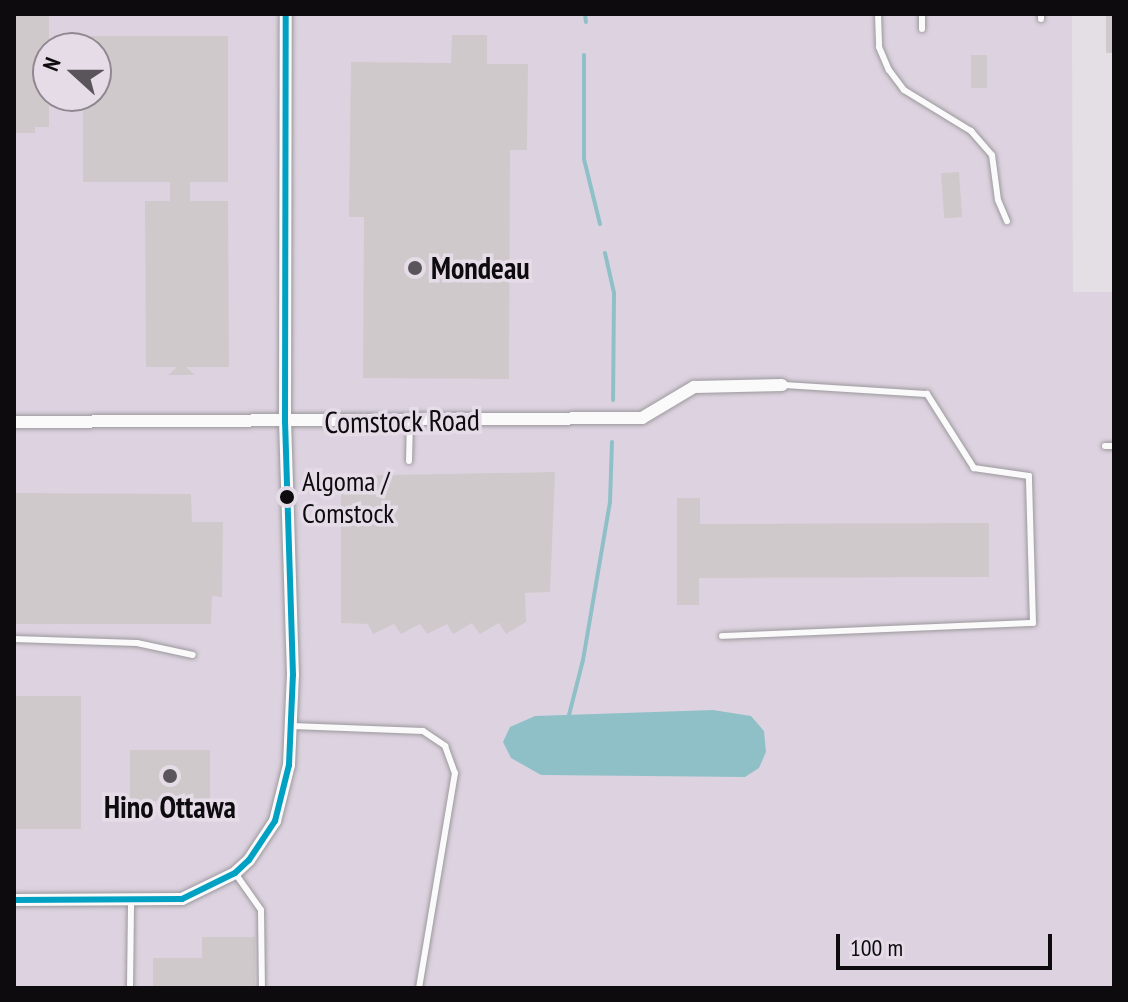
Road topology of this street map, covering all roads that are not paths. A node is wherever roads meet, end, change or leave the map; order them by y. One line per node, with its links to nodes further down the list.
1 (286, 14): 9 (street)
2 (878, 14): 5 (lane)
3 (922, 14): 4 (lane)
4 (922, 29)
5 (1007, 221)
6 (782, 385): 7 (street, Comstock Road); 13 (lane)
7 (410, 421): 9 (street, Comstock Road); 12 (lane)
8 (14, 422): 9 (street, Comstock Road)
9 (285, 423): 16 (street)
10 (1105, 446): 11 (lane)
11 (1114, 446)
12 (409, 461)
13 (722, 636)
14 (14, 639): 15 (lane)
15 (193, 655)
16 (291, 726): 17 (street); 22 (lane)
17 (235, 873): 18 (street); 21 (lane)
18 (131, 899): 19 (street); 20 (lane)
19 (14, 900)
20 (130, 988)
21 (262, 988)
22 (419, 988)

